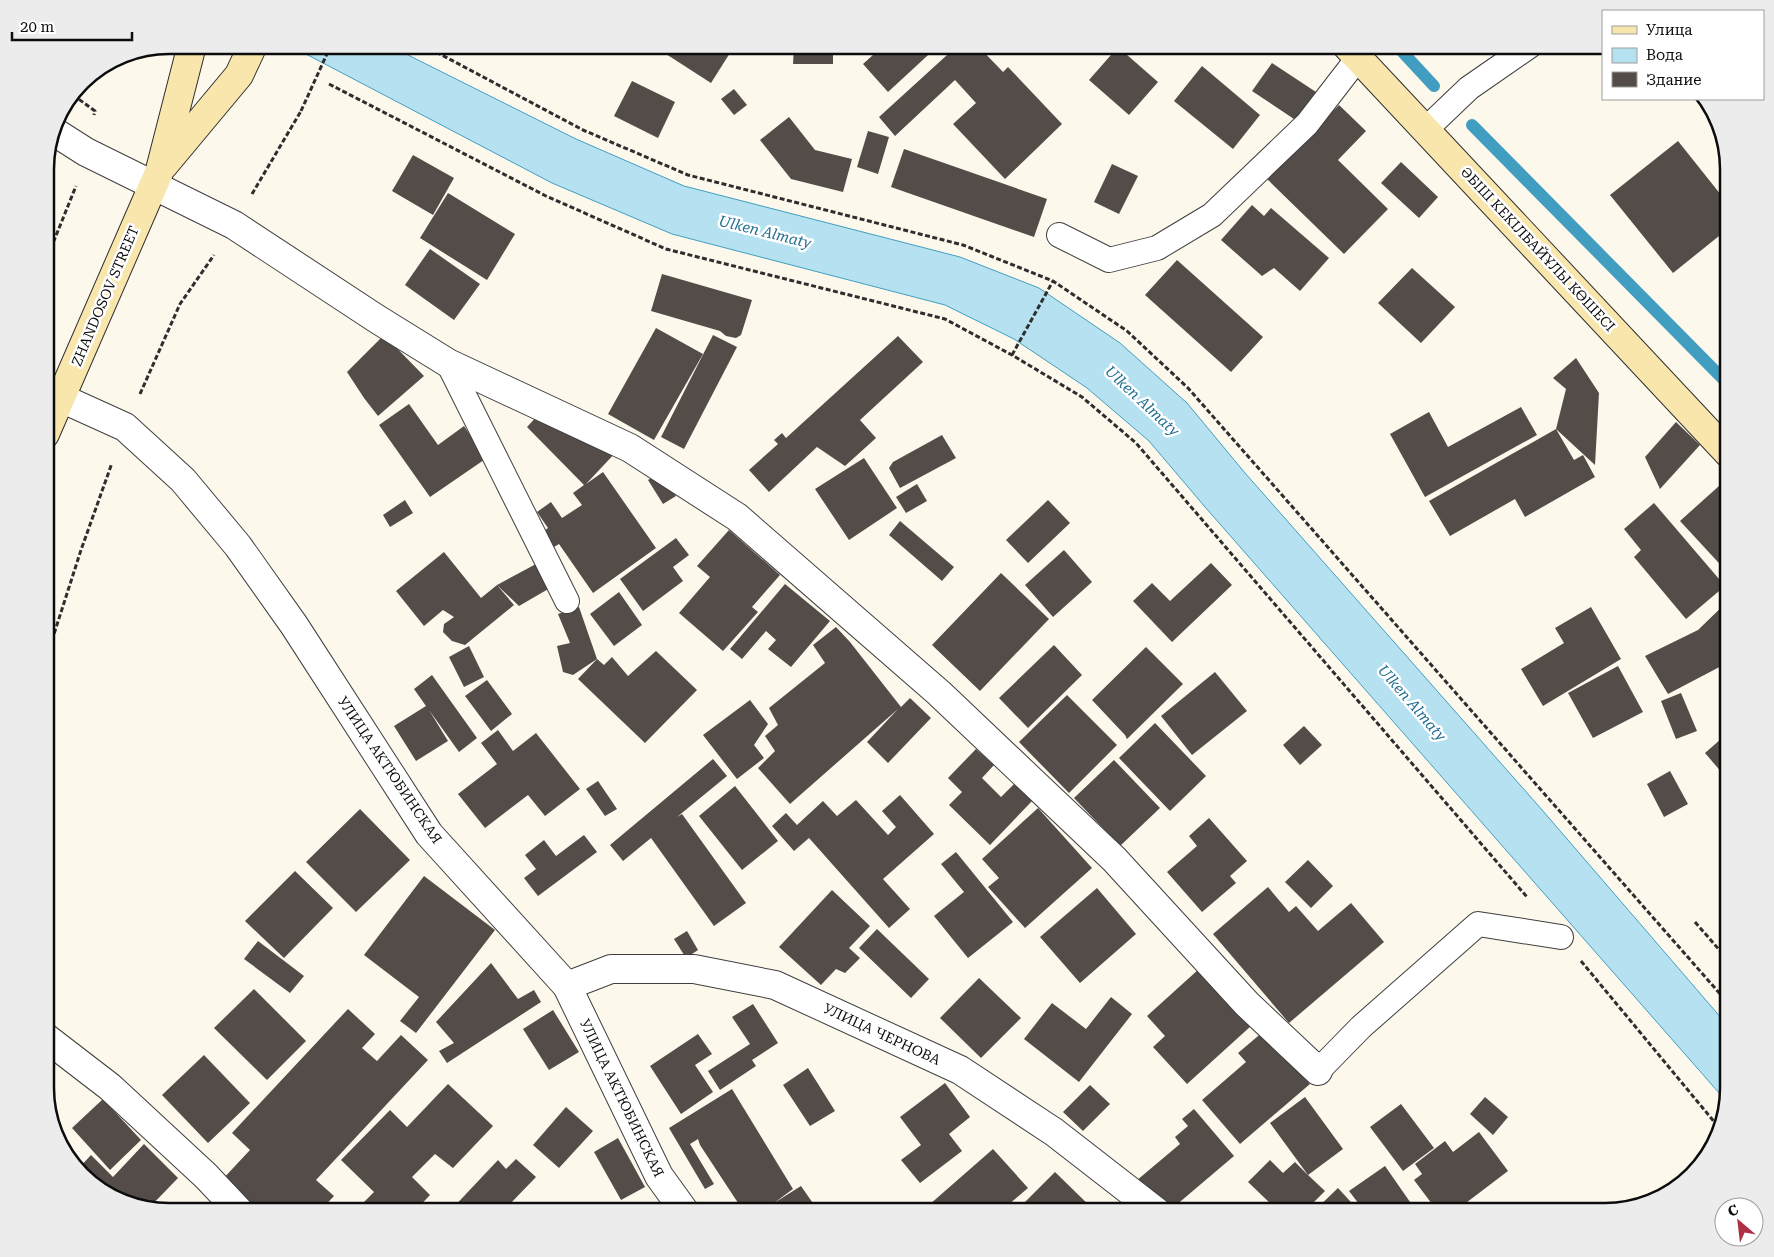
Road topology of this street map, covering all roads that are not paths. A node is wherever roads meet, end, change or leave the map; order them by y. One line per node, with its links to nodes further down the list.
1 (189, 54): 8 (main road, ZHANDOSOV STREET)
2 (249, 54): 8 (main road, ZHANDOSOV STREET)
3 (1351, 54): 9 (lane)
4 (1354, 54): 6 (main road, ӘБІШ КЕКІЛБАЙҰЛЫ КӨШЕСІ)
5 (1518, 54): 6 (lane)
6 (1426, 130): 13 (main road, ӘБІШ КЕКІЛБАЙҰЛЫ КӨШЕСІ)
7 (59, 135): 8 (street)
8 (156, 178): 10 (street); 11 (main road, ZHANDOSOV STREET)
9 (1059, 235)
10 (448, 363): 14 (lane); 18 (street)
11 (61, 398): 12 (main road, ZHANDOSOV STREET); 16 (street, УЛИЦА АКТЮБИНСКАЯ)
12 (54, 414)
13 (1720, 444)
14 (566, 601)
15 (1561, 937): 18 (lane)
16 (568, 986): 20 (street, УЛИЦА АКТЮБИНСКАЯ); 21 (street, УЛИЦА ЧЕРНОВА)
17 (54, 1044): 19 (street)
18 (1318, 1071)
19 (232, 1203)
20 (678, 1203)
21 (1146, 1203)

